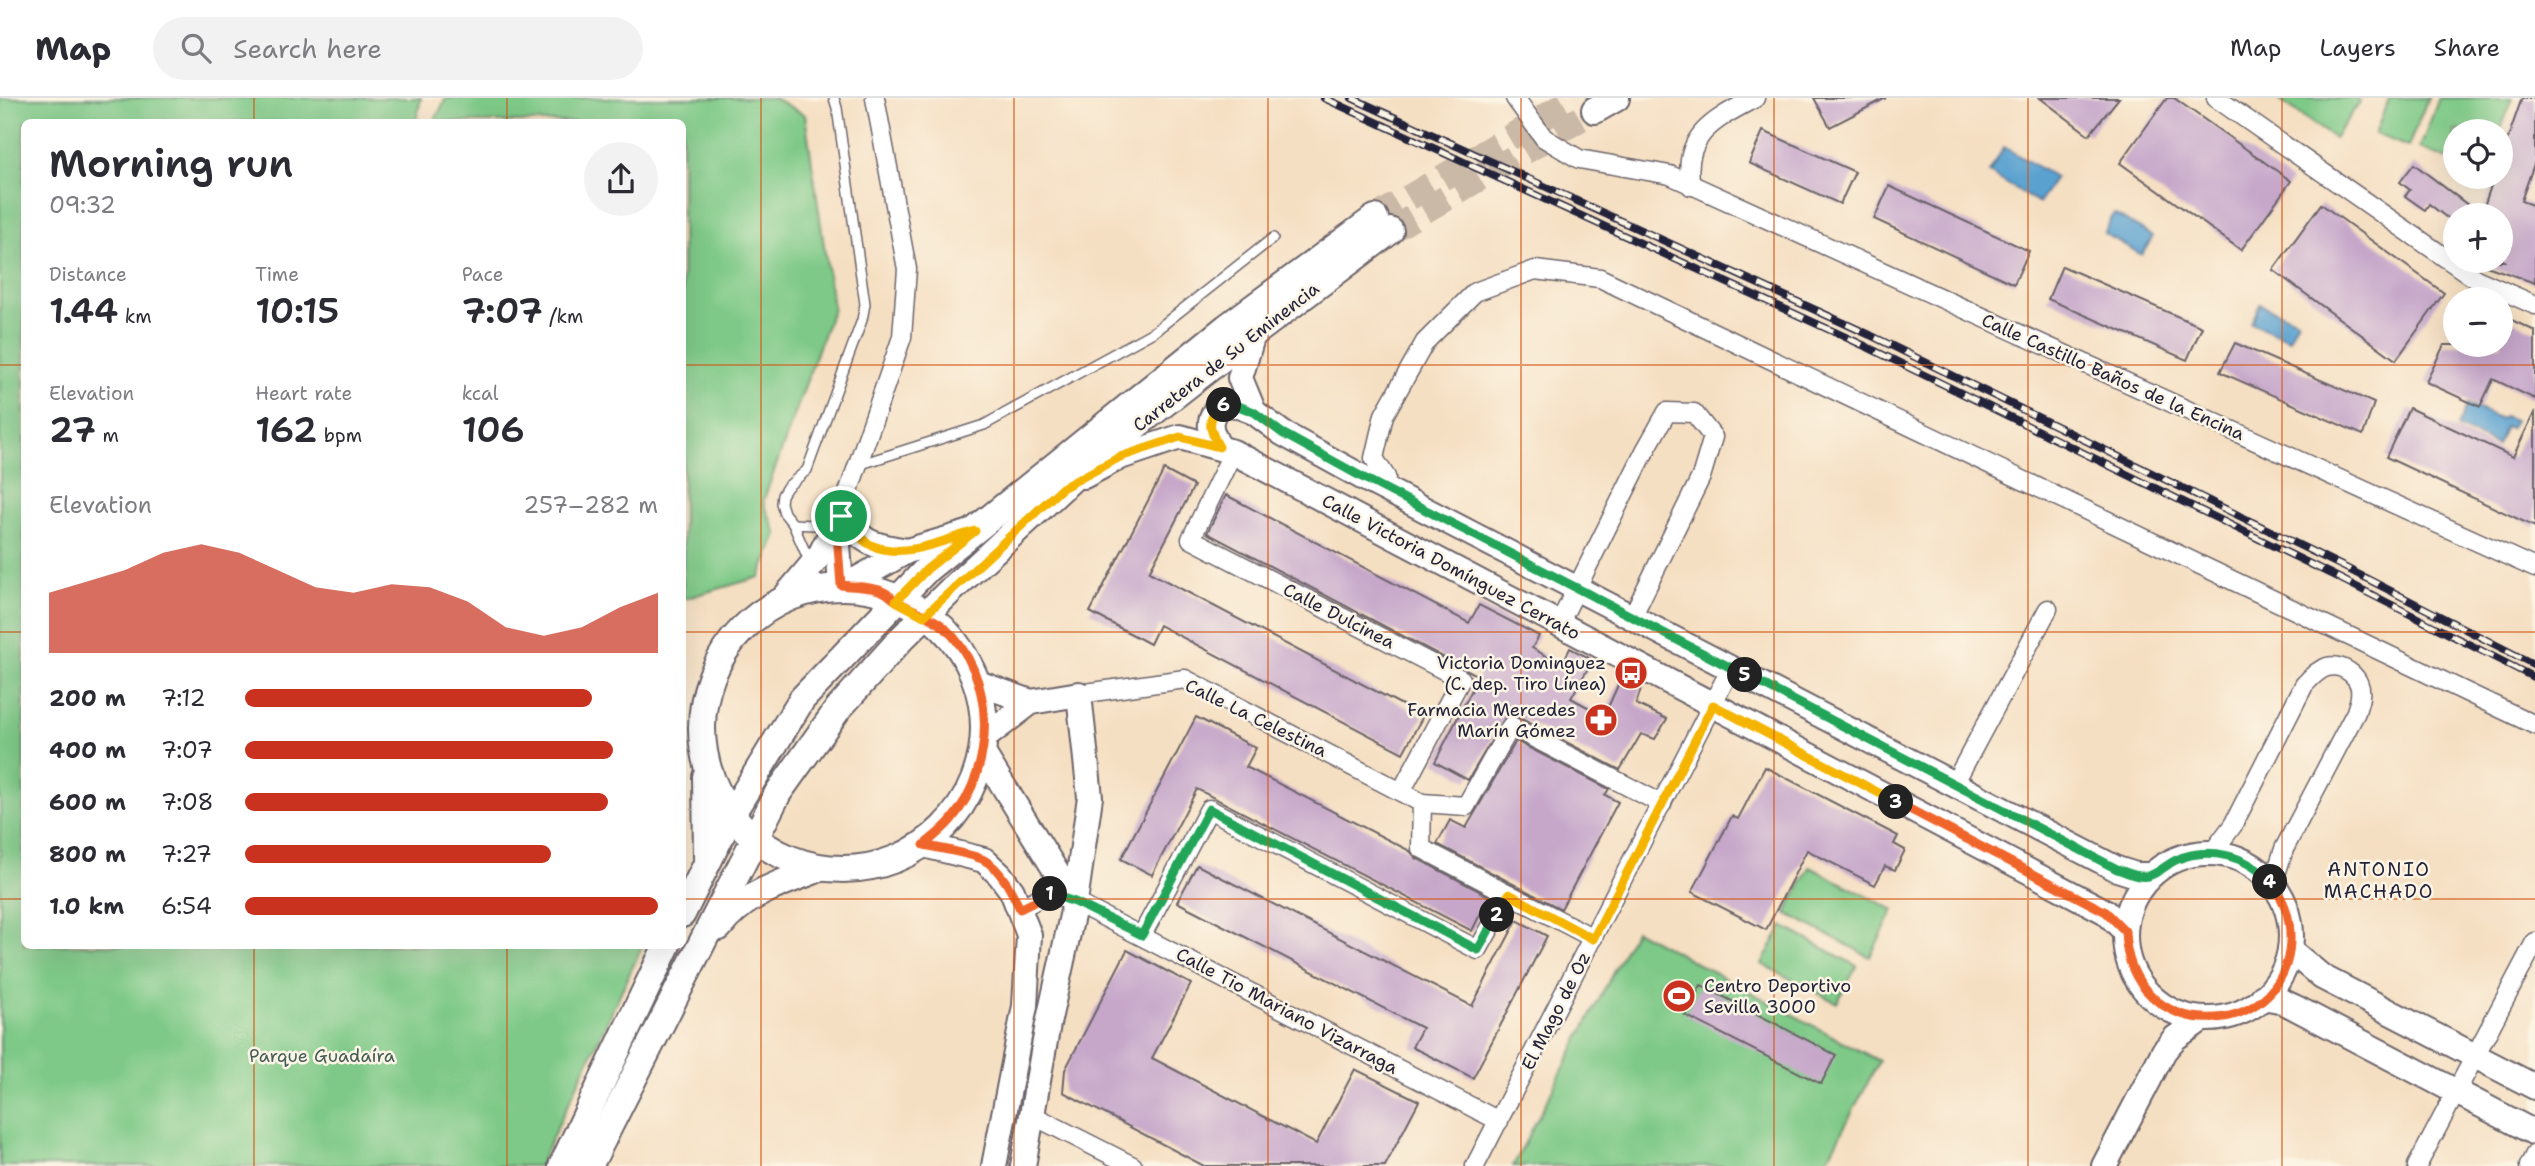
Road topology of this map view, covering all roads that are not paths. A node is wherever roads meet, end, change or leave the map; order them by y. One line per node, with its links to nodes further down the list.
1 (834, 98): 16 (lane)
2 (875, 98): 12 (street)
3 (1515, 98): 6 (street, Calle Castillo Baños de la Encina)
4 (1755, 98): 6 (street)
5 (2216, 98): 8 (street)
6 (1691, 186): 20 (street, Calle Castillo Baños de la Encina)
7 (1273, 238): 12 (lane)
8 (2535, 305)
9 (1253, 334): 10 (street); 14 (main road, Carretera de Su Eminencia); 17 (main road, Carretera de Su Eminencia)
10 (1254, 412): 11 (street); 22 (street)
11 (1226, 449): 14 (street, Calle Victoria Domínguez Cerrato); 28 (street, Calle Victoria Domínguez Cerrato); 38 (street, Calle Dulcinea)
12 (856, 466): 15 (street)
13 (1386, 477): 34 (street)
14 (1062, 488): 26 (main road, Carretera de Su Eminencia)
15 (841, 516): 16 (lane); 18 (street); 19 (street); 21 (street)
16 (793, 524): 19 (lane)
17 (975, 531): 18 (street); 24 (main road, Carretera de Su Eminencia)
18 (907, 551): 21 (street)
19 (811, 566): 23 (street)
20 (2535, 568)
21 (844, 585): 23 (main road); 24 (main road)
22 (1577, 589): 27 (street); 27 (street); 28 (street)
23 (784, 598): 36 (main road)
24 (896, 601): 26 (main road); 41 (main road, Carretera de Su Eminencia)
25 (2048, 609): 37 (street)
26 (924, 616): 30 (main road); 42 (main road, Carretera de Su Eminencia)
27 (1632, 617): 29 (street)
28 (1559, 624): 33 (street, Calle Victoria Domínguez Cerrato)
29 (1731, 668): 33 (street, El Mago de Oz); 37 (street)
30 (978, 683): 32 (street); 35 (main road)
31 (1079, 694): 32 (street); 38 (street, Calle La Celestina); 50 (street)
32 (1031, 702): 35 (street)
33 (1713, 705): 40 (street, El Mago de Oz); 53 (street, Calle Victoria Domínguez Cerrato)
34 (2535, 725)
35 (984, 745): 43 (main road); 50 (street)
36 (706, 765): 41 (main road); 45 (main road)
37 (1954, 784): 47 (street)
38 (1401, 792): 39 (street, Calle La Celestina)
39 (1422, 803): 40 (street); 49 (street)
40 (1662, 804): 55 (street, El Mago de Oz)
41 (731, 815): 42 (main road); 45 (main road, Carretera de Su Eminencia)
42 (757, 836): 46 (main road); 59 (main road, Carretera de Su Eminencia)
43 (924, 845): 46 (main road); 52 (street)
44 (2212, 853): 47 (street); 48 (street); 48 (street)
45 (707, 863): 51 (main road, Carretera de Su Eminencia)
46 (820, 868): 59 (main road)
47 (2151, 875): 53 (street)
48 (2278, 891): 58 (street)
49 (1509, 894): 54 (street); 55 (street)
50 (1075, 902): 52 (street, Calle Tio Mariano Vizarraga); 54 (street, Calle Tio Mariano Vizarraga); 67 (street)
51 (686, 906)
52 (1020, 909): 73 (street)
53 (2125, 931): 61 (street)
54 (1142, 935): 68 (street, Calle Tio Mariano Vizarraga)
55 (1593, 939): 68 (street, El Mago de Oz)
56 (2535, 942): 64 (street)
57 (665, 949): 71 (main road)
58 (2290, 950): 60 (street); 64 (street)
59 (696, 955): 72 (main road, Carretera de Su Eminencia)
60 (2263, 997): 62 (street); 66 (street)
61 (2154, 999): 62 (street); 63 (street)
62 (2202, 1019): 63 (street)
63 (2164, 1051): 77 (street)
64 (2475, 1056): 65 (street); 66 (street)
65 (2535, 1087)
66 (2456, 1092): 69 (street); 78 (street)
67 (1032, 1115): 74 (street); 75 (street)
68 (1499, 1121): 76 (street, El Mago de Oz)
69 (2535, 1133)
70 (2535, 1154): 79 (street)
71 (562, 1166)
72 (589, 1166)
73 (994, 1166)
74 (1023, 1166)
75 (1133, 1166)
76 (1475, 1166)
77 (2104, 1166)
78 (2417, 1166)
79 (2529, 1166)

